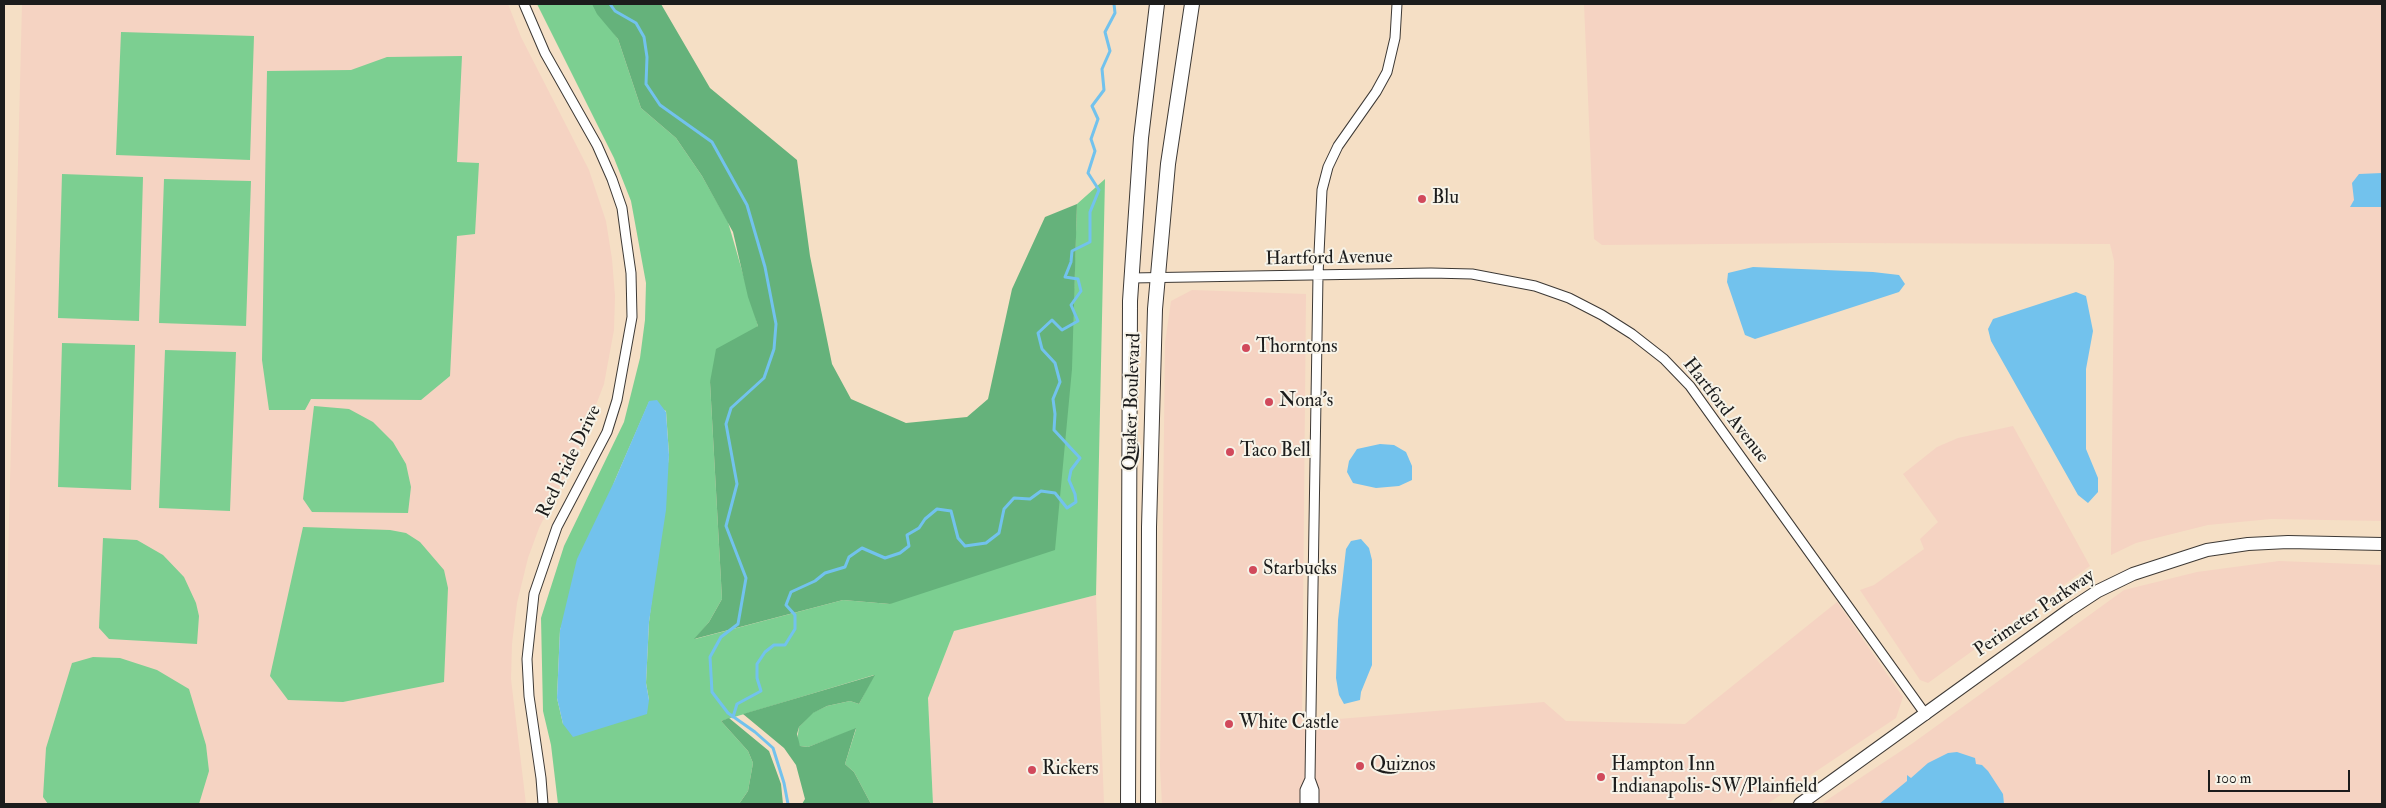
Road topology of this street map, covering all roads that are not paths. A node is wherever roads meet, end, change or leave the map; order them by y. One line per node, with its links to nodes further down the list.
1 (524, 4): 12 (street, Red Pride Drive)
2 (1157, 4): 6 (main road, Quaker Boulevard)
3 (1192, 4): 7 (main road, Quaker Boulevard)
4 (1397, 4): 5 (street)
5 (1318, 275): 7 (street, Hartford Avenue); 9 (street, Hartford Avenue); 11 (street)
6 (1131, 278): 7 (street, Hartford Avenue); 10 (main road, Quaker Boulevard)
7 (1157, 278): 15 (main road, Quaker Boulevard)
8 (2382, 544): 9 (street, Perimeter Parkway)
9 (1926, 715): 18 (street, Perimeter Parkway)
10 (1128, 775): 13 (main road); 14 (main road, Quaker Boulevard)
11 (1310, 778): 16 (street); 17 (street)
12 (543, 804)
13 (1123, 804)
14 (1128, 804)
15 (1148, 804)
16 (1305, 804)
17 (1314, 804)
18 (1800, 804)

